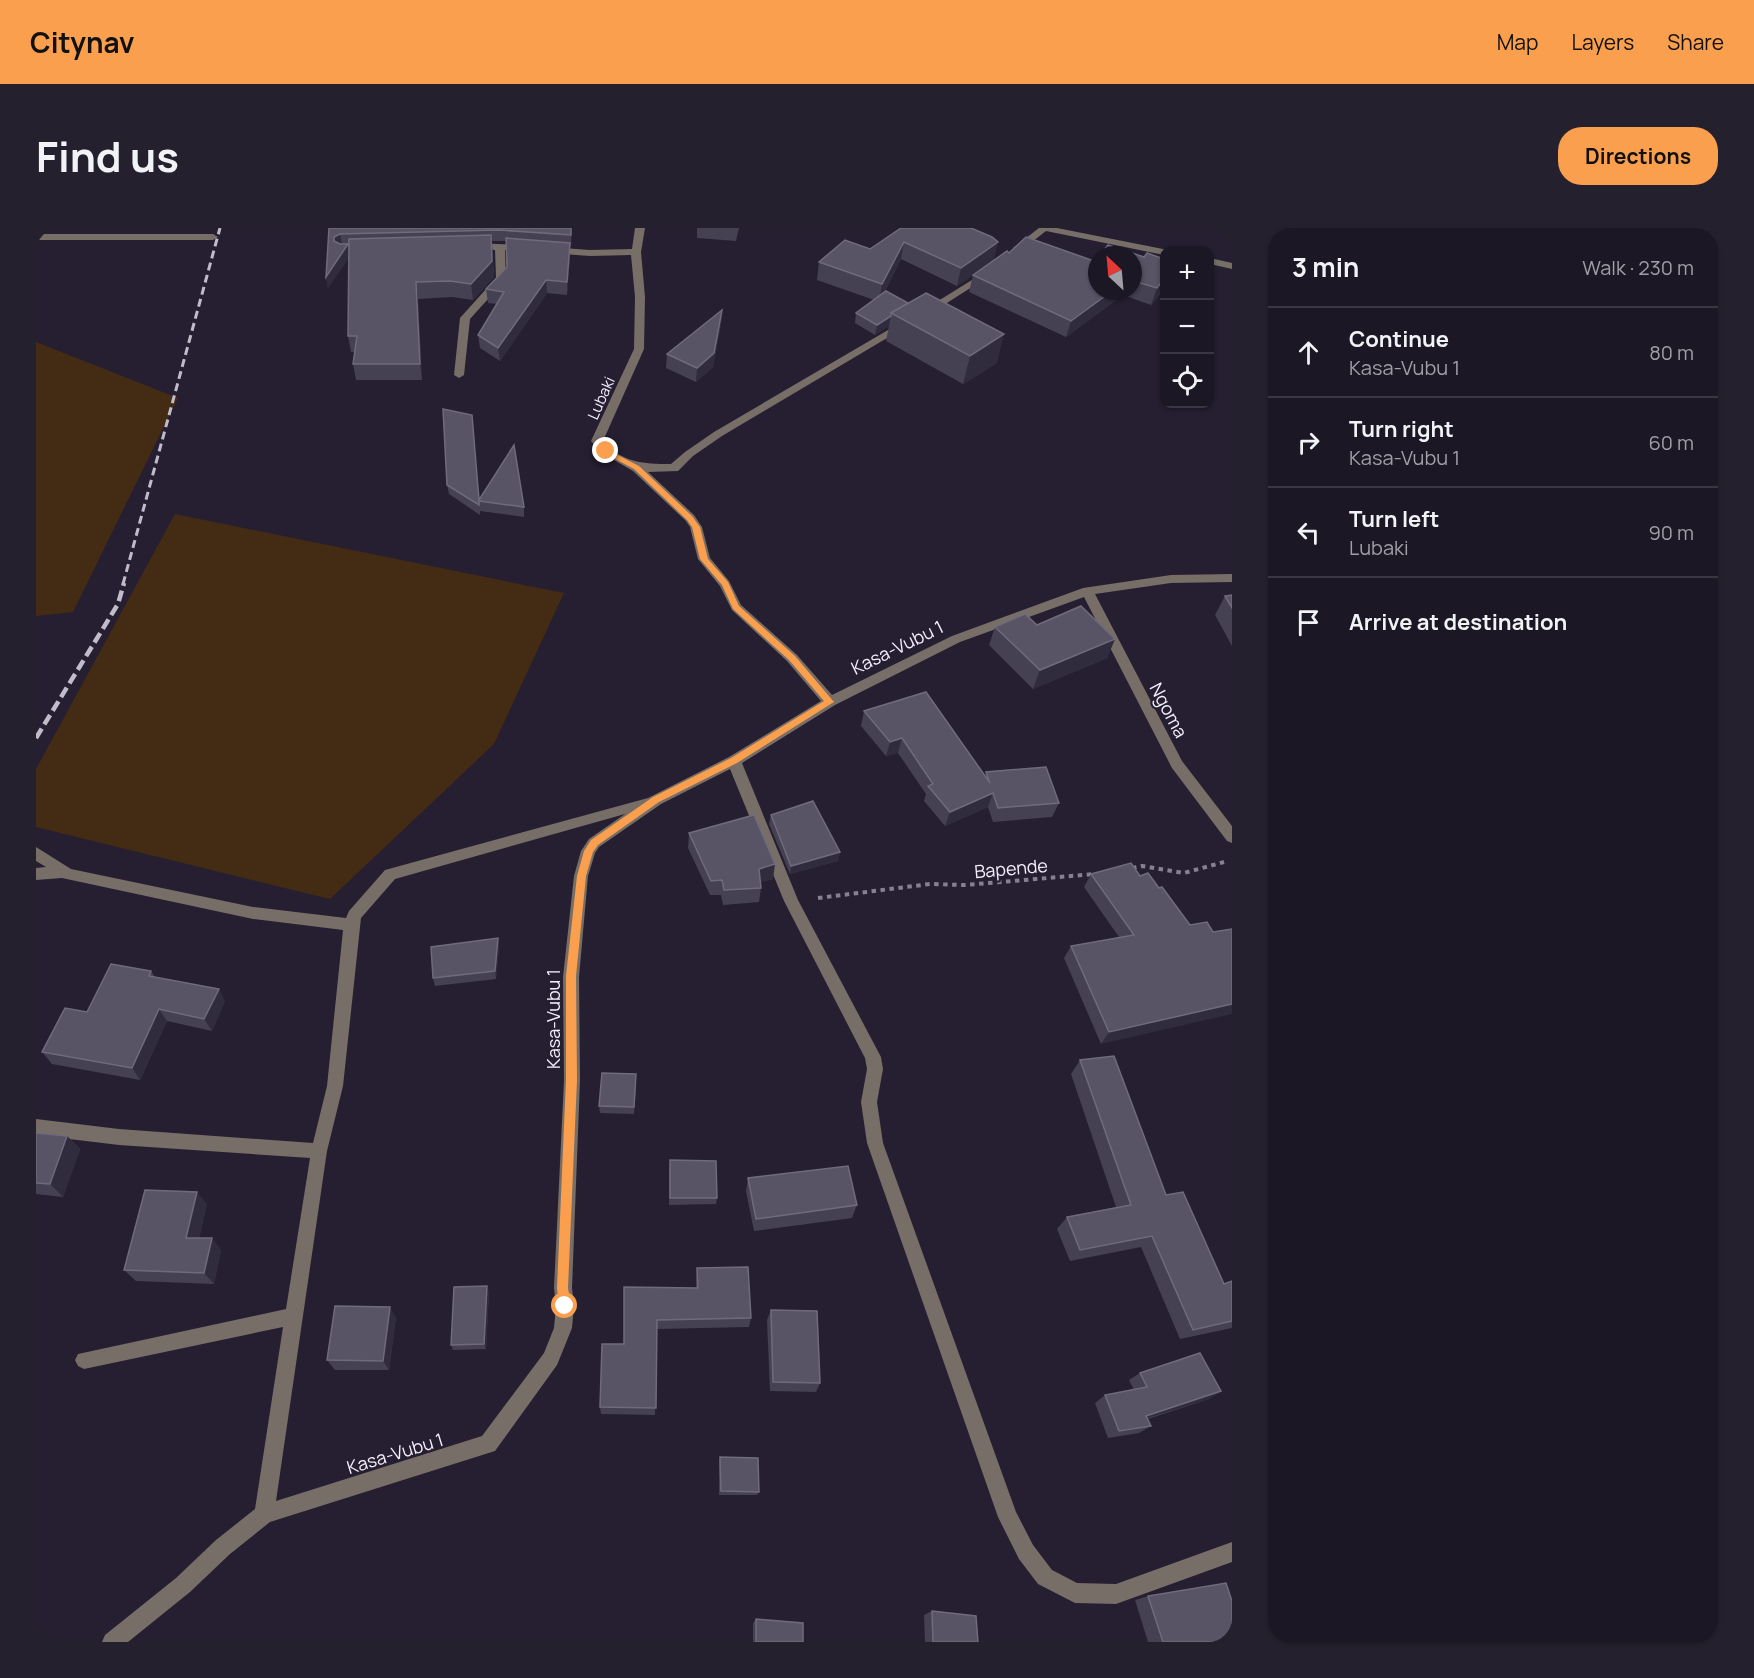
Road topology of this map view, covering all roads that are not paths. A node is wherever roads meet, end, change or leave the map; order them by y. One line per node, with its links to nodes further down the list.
1 (640, 228): 8 (street, Lubaki)
2 (1044, 228): 7 (street); 12 (street)
3 (36, 237): 4 (street)
4 (213, 237)
5 (500, 246): 6 (street); 8 (street); 11 (street)
6 (455, 247)
7 (1160, 251)
8 (636, 252): 12 (street, Lubaki)
9 (1214, 262): 10 (street)
10 (1232, 266)
11 (459, 375)
12 (637, 468): 15 (street, Lubaki)
13 (1232, 578): 14 (street, Kasa-Vubu 1)
14 (1087, 591): 15 (street, Kasa-Vubu 1); 18 (street, Ngoma)
15 (830, 702): 16 (street, Kasa-Vubu 1)
16 (734, 761): 17 (street, Kasa-Vubu 1); 28 (street)
17 (656, 800): 22 (street); 27 (street, Kasa-Vubu 1)
18 (1232, 837)
19 (36, 853): 20 (street)
20 (63, 872): 21 (street); 22 (street)
21 (36, 874)
22 (351, 925): 24 (street)
23 (36, 1127): 24 (street)
24 (319, 1151): 25 (street)
25 (295, 1316): 26 (street); 27 (street)
26 (84, 1360)
27 (264, 1514): 29 (street, Kasa-Vubu 1)
28 (1232, 1552)
29 (112, 1642)

